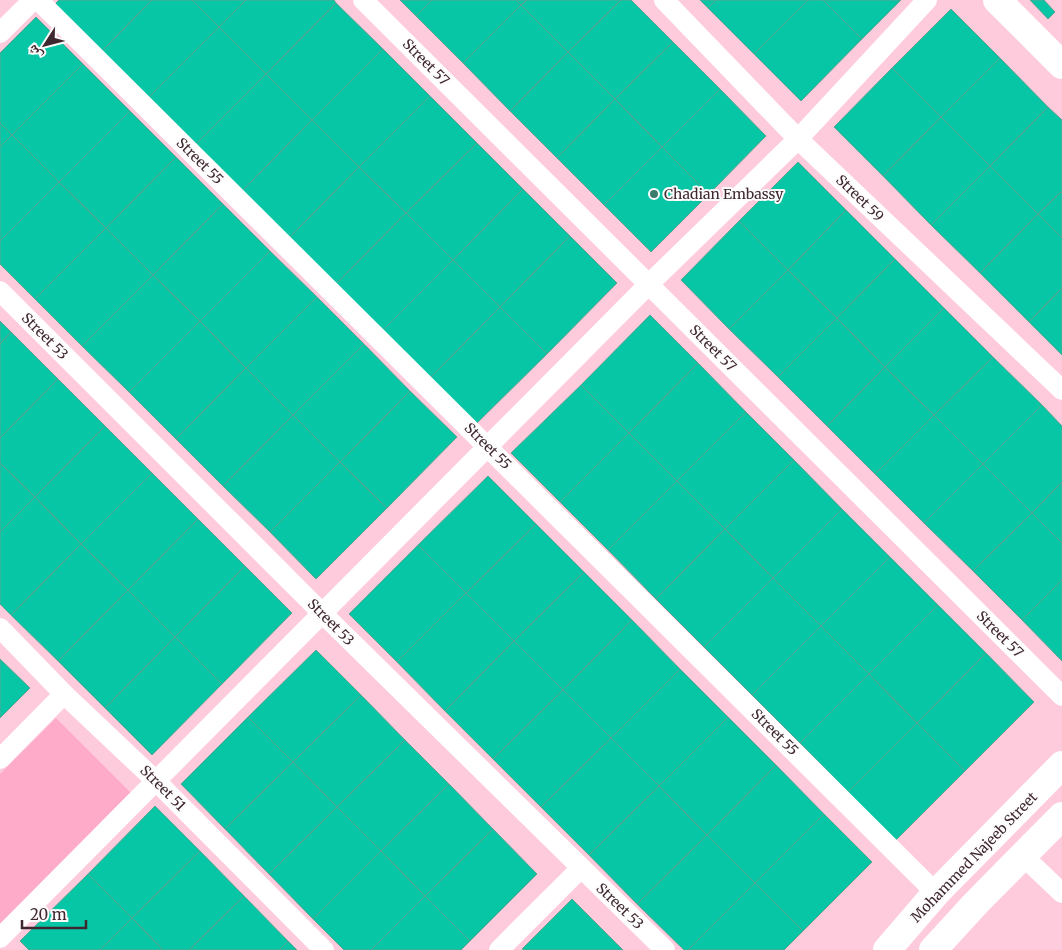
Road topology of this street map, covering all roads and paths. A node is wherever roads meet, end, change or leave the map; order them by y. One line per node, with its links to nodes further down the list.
1 (33, 0): 7 (street)
2 (38, 0): 13 (street, Street 55)
3 (363, 0): 10 (street, Street 57)
4 (664, 0): 9 (street, Street 59)
5 (927, 0): 9 (street)
6 (997, 0): 8 (main road)
7 (0, 33)
8 (1062, 66)
9 (798, 139): 10 (street); 12 (street, Street 59)
10 (649, 284): 13 (street); 17 (street, Street 57)
11 (0, 291): 14 (street, Street 53)
12 (1062, 390)
13 (488, 446): 14 (street); 24 (street, Street 55)
14 (322, 614): 20 (street); 23 (street, Street 53)
15 (0, 628): 16 (street, Street 51)
16 (64, 694): 18 (street); 20 (street, Street 51)
17 (1062, 696)
18 (0, 759)
19 (1062, 765): 24 (main road, Mohammed Najeeb Street)
20 (156, 781): 26 (street); 27 (street, Street 51)
21 (1062, 816): 22 (main road)
22 (1023, 856): 25 (street); 31 (main road)
23 (581, 868): 28 (street); 29 (street, Street 53)
24 (936, 893): 30 (main road, Mohammed Najeeb Street)
25 (1062, 893)
26 (0, 938)
27 (324, 950)
28 (499, 950)
29 (665, 950)
30 (887, 950)
31 (933, 950)

